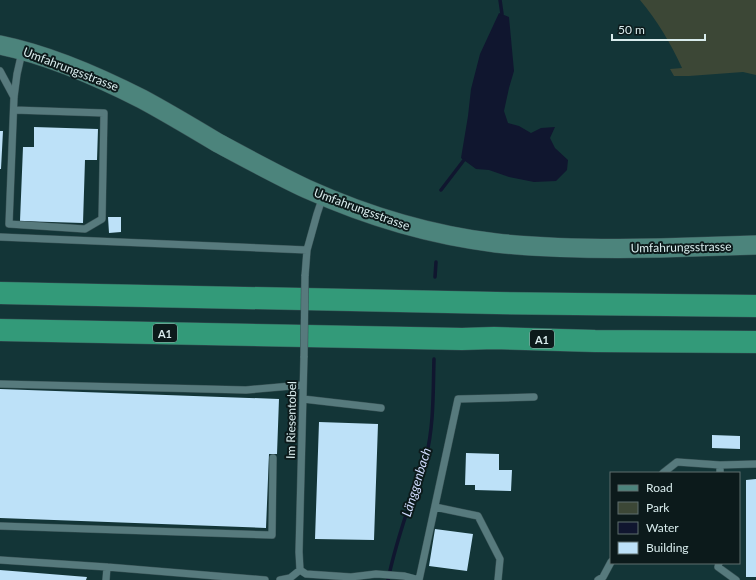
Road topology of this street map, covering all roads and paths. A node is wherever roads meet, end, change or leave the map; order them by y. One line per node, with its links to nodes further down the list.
1 (0, 45): 2 (main road, Umfahrungsstrasse)
2 (23, 50): 4 (lane); 6 (main road, Umfahrungsstrasse)
3 (0, 71): 4 (lane)
4 (14, 97): 5 (lane)
5 (14, 110): 5 (lane)
6 (323, 196): 8 (main road, Umfahrungsstrasse); 9 (lane, Im Riesentobel)
7 (0, 237): 9 (lane)
8 (756, 245)
9 (307, 250): 15 (lane, Im Riesentobel, bridge)
10 (0, 293): 11 (highway)
11 (756, 306)
12 (0, 330): 13 (highway, A1)
13 (756, 342)
14 (0, 384): 15 (lane)
15 (303, 385): 17 (lane, Im Riesentobel)
16 (534, 397): 24 (lane)
17 (303, 399): 18 (lane); 30 (lane, Im Riesentobel)
18 (381, 408)
19 (273, 458): 25 (lane)
20 (756, 464): 21 (lane)
21 (720, 465): 22 (lane); 23 (lane)
22 (664, 472)
23 (720, 472)
24 (435, 507): 35 (lane); 36 (lane)
25 (0, 526)
26 (0, 560): 29 (lane)
27 (610, 564): 37 (lane)
28 (719, 564): 38 (lane)
29 (107, 567): 32 (lane); 33 (lane)
30 (304, 575): 31 (lane); 34 (lane)
31 (351, 578): 35 (lane)
32 (106, 580)
33 (265, 580)
34 (280, 580)
35 (419, 580)
36 (498, 580)
37 (598, 580)
38 (736, 580)

